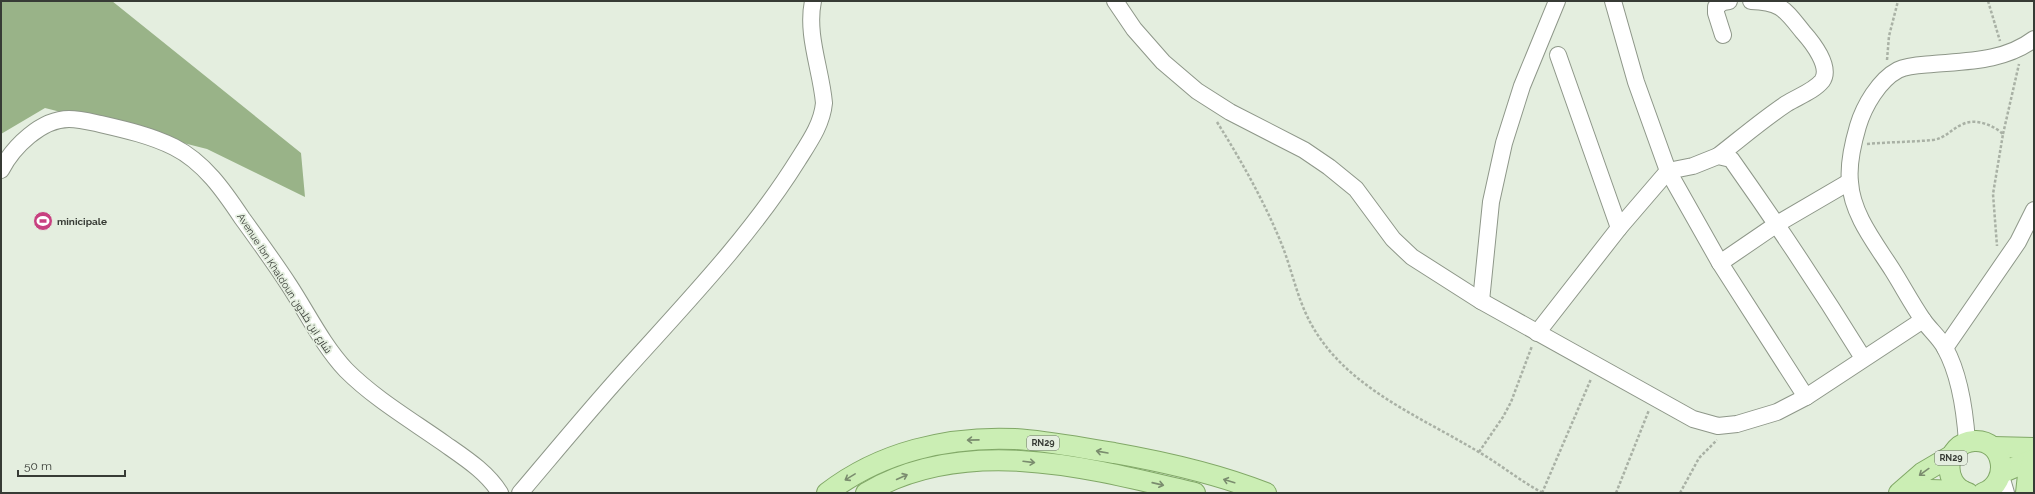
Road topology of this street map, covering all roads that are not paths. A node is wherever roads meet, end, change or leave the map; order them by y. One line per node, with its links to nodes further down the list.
1 (813, 1): 30 (street)
2 (1115, 1): 18 (street)
3 (1557, 1): 18 (street)
4 (1613, 1): 12 (street)
5 (1729, 1): 7 (street)
6 (1751, 1): 10 (street)
7 (1723, 35)
8 (2028, 43): 13 (street)
9 (1558, 55): 16 (street)
10 (1718, 156): 12 (street); 15 (street)
11 (1, 170): 29 (street, Avenue Ibn Khaldoun شارع ابن خلدون)
12 (1668, 171): 16 (street); 17 (street)
13 (1849, 182): 15 (street); 19 (street)
14 (2034, 210): 21 (street)
15 (1777, 224): 17 (street); 22 (street)
16 (1619, 228): 20 (street)
17 (1720, 263): 23 (street)
18 (1481, 301): 20 (street)
19 (1923, 320): 21 (street); 22 (street)
20 (1537, 333): 23 (street)
21 (1945, 348): 24 (street)
22 (1863, 358): 23 (street)
23 (1806, 397)
24 (1967, 442): 25 (main road, RN29); 26 (main road, RN29)
25 (1993, 448): 27 (main road, RN29); 28 (main road)
26 (1951, 456): 35 (main road, RN29, one-way to 35); 37 (main road, RN29)
27 (2034, 456): 28 (main road); 38 (main road)
28 (2003, 481): 37 (main road)
29 (500, 493)
30 (520, 493)
31 (827, 493): 34 (main road, RN29, one-way to 31)
32 (866, 493): 33 (main road, RN29, one-way to 33)
33 (1195, 493)
34 (1266, 493)
35 (1899, 493)
36 (1907, 493): 37 (main road)
37 (1969, 493)
38 (2026, 493)

